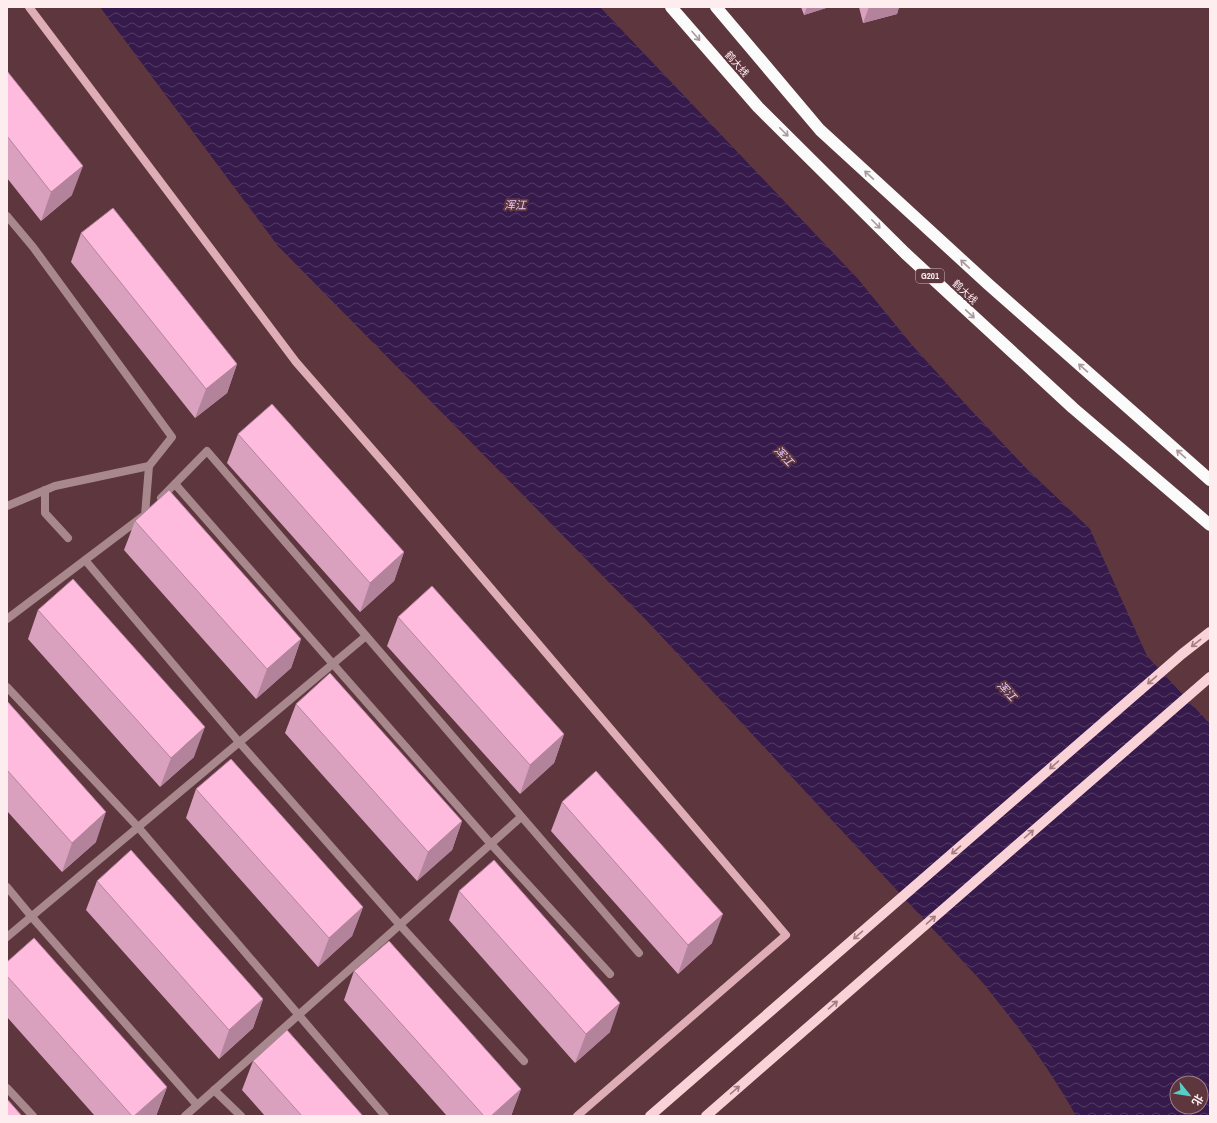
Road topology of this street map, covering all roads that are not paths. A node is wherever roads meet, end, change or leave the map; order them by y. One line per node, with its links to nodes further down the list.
1 (29, 7): 39 (street)
2 (671, 7): 11 (highway, 鹤大线 / G201, one-way to 11)
3 (716, 7): 6 (highway, 鹤大线, one-way to 3)
4 (7, 216): 5 (lane)
5 (148, 466): 8 (lane); 10 (lane)
6 (1210, 480)
7 (175, 484): 10 (lane); 16 (lane); 17 (lane)
8 (45, 490): 9 (lane); 12 (lane)
9 (7, 506)
10 (145, 515): 13 (lane)
11 (1210, 525)
12 (68, 538)
13 (85, 560): 14 (lane); 20 (lane)
14 (7, 619)
15 (1210, 632): 40 (main road, one-way to 40)
16 (366, 636): 17 (lane); 21 (lane)
17 (333, 664): 20 (lane); 23 (lane)
18 (1207, 680): 41 (main road, one-way to 18)
19 (7, 687): 22 (lane)
20 (239, 742): 22 (lane); 26 (lane)
21 (522, 817): 23 (lane); 28 (lane)
22 (138, 827): 25 (lane); 30 (lane)
23 (491, 844): 26 (lane); 29 (lane)
24 (7, 887): 25 (lane)
25 (31, 916): 27 (lane); 34 (lane)
26 (400, 925): 30 (lane); 31 (lane)
27 (7, 937)
28 (639, 953)
29 (610, 974)
30 (299, 1014): 33 (lane); 38 (lane)
31 (524, 1061)
32 (7, 1088): 35 (lane)
33 (214, 1090): 34 (lane); 37 (lane)
34 (197, 1105): 36 (lane)
35 (33, 1116)
36 (185, 1116)
37 (241, 1116)
38 (385, 1116)
39 (577, 1116)
40 (650, 1116)
41 (706, 1116)

